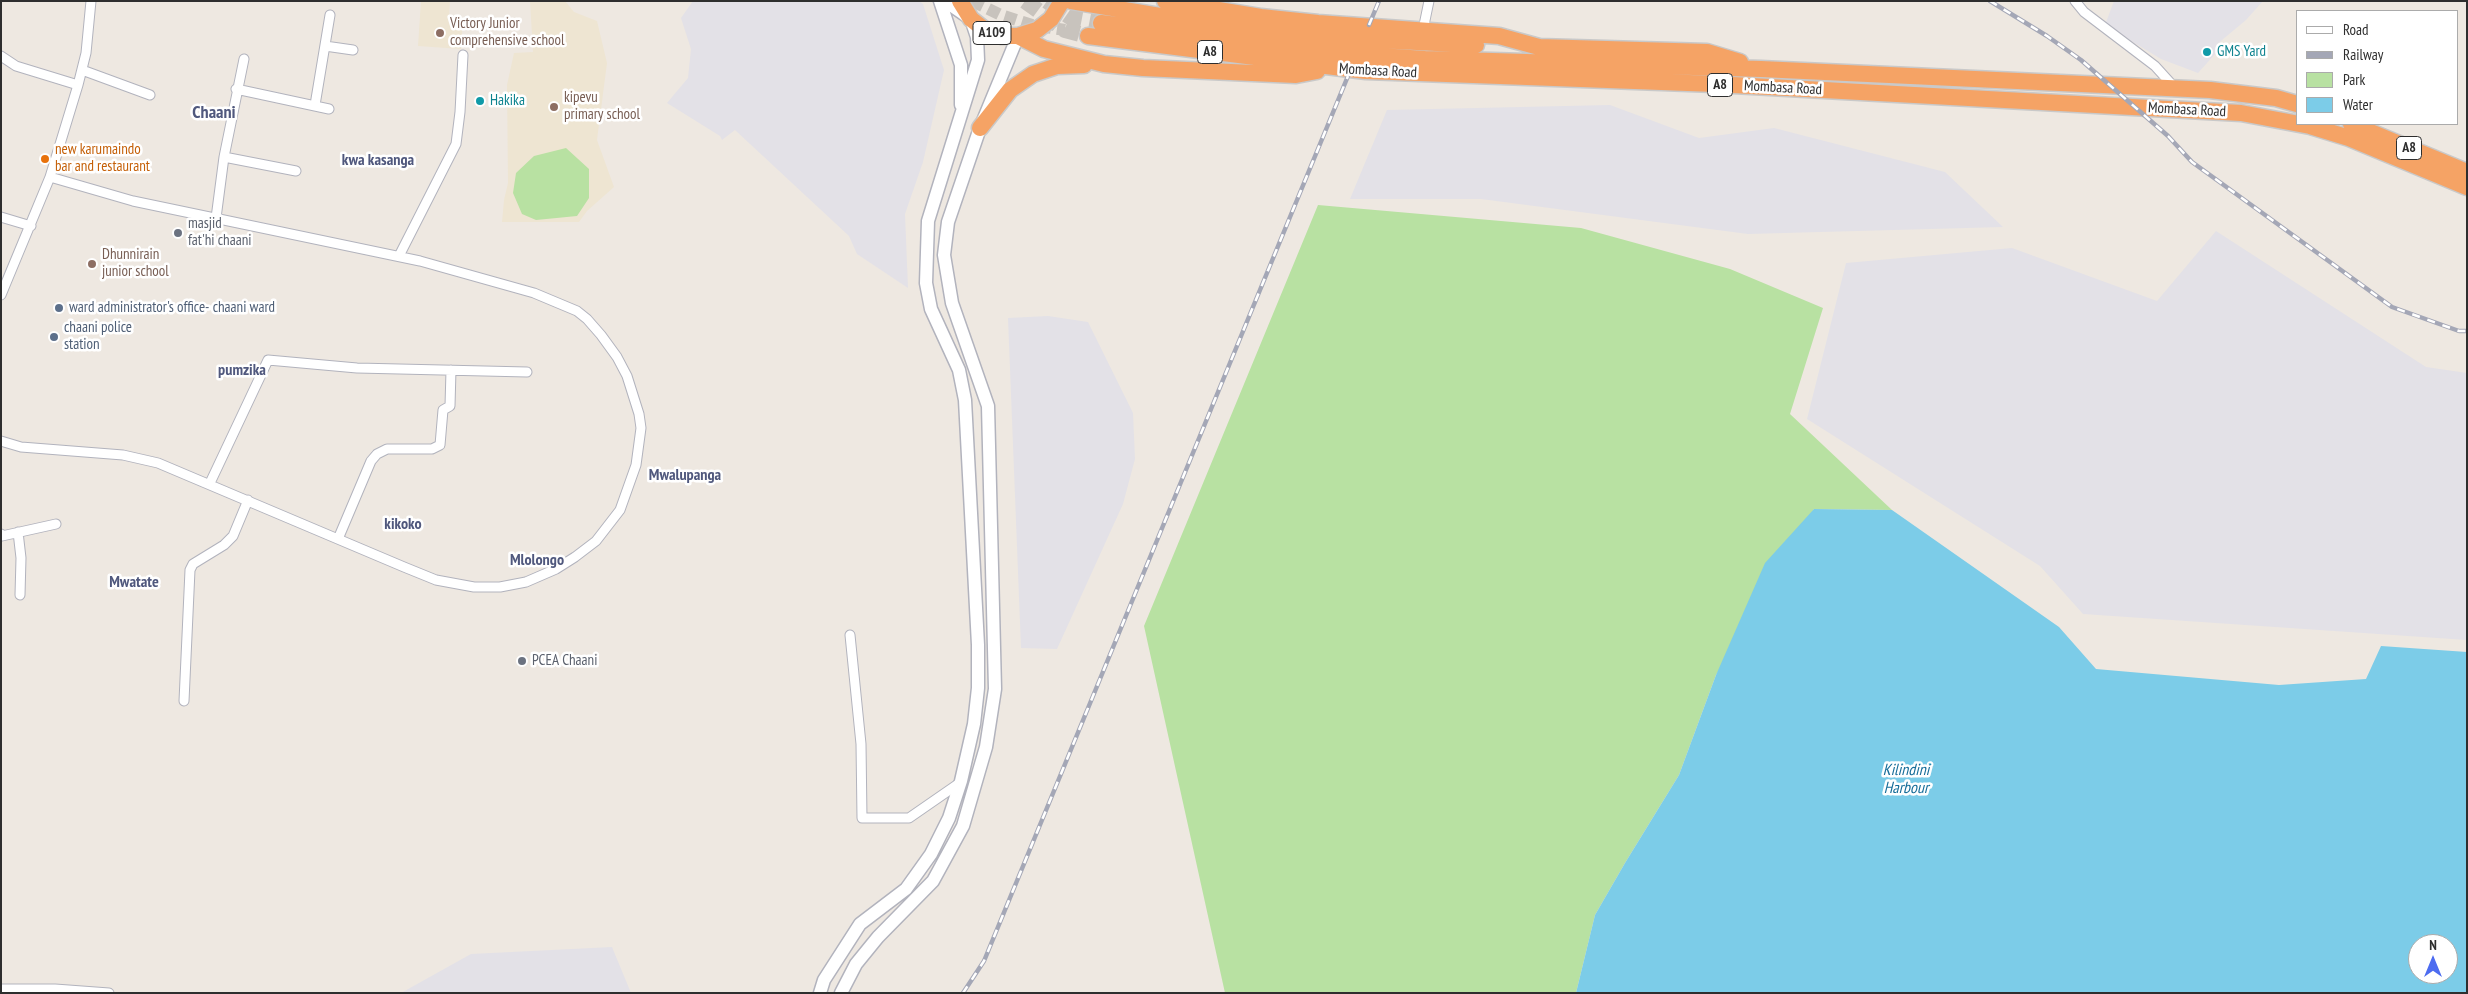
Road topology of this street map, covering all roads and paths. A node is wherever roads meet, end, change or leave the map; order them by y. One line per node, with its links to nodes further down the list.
1 (91, 1): 25 (street)
2 (940, 1): 33 (main road)
3 (945, 1): 11 (main road)
4 (960, 1): 11 (highway, A109)
5 (1062, 1): 14 (highway, A109)
6 (1166, 1): 13 (highway)
7 (1429, 1): 13 (street)
8 (2075, 1): 27 (street)
9 (1078, 3): 17 (highway)
10 (330, 15): 16 (street)
11 (970, 19): 14 (highway, A109); 33 (main road)
12 (1101, 23): 24 (highway, Mombasa Road / A8)
13 (1422, 30): 17 (highway)
14 (1018, 36): 22 (highway); 37 (main road)
15 (1088, 36): 23 (highway, Mombasa Road / A8)
16 (325, 46): 18 (street); 31 (street)
17 (1539, 47): 24 (highway)
18 (353, 50)
19 (462, 55): 46 (street)
20 (1, 56): 26 (street)
21 (244, 59): 28 (street)
22 (1104, 64): 23 (highway); 37 (highway)
23 (1332, 69): 34 (highway, Mombasa Road / A8)
24 (1761, 69): 27 (highway, Mombasa Road / A8)
25 (82, 70): 26 (street); 29 (street)
26 (78, 86): 41 (street)
27 (2175, 88): 30 (highway, Mombasa Road / A8)
28 (236, 89): 31 (street); 38 (street)
29 (150, 95)
30 (2296, 104)
31 (315, 105): 32 (street)
32 (329, 109)
33 (962, 115): 60 (main road)
34 (2296, 123)
35 (2305, 125): 42 (highway, Mombasa Road / A8)
36 (2353, 125): 40 (highway, A8)
37 (980, 128): 64 (main road)
38 (224, 157): 39 (street); 44 (street)
39 (296, 171)
40 (2467, 172)
41 (50, 177): 44 (street); 45 (street)
42 (2467, 187)
43 (1, 217): 45 (street)
44 (216, 218): 46 (street)
45 (31, 226): 47 (street)
46 (399, 256): 56 (street)
47 (1, 295)
48 (451, 370): 49 (street); 51 (street); 56 (street)
49 (527, 372)
50 (1, 441): 51 (street)
51 (210, 483): 52 (street)
52 (248, 500): 56 (street); 59 (street)
53 (56, 524): 54 (street)
54 (18, 532): 55 (street); 57 (street)
55 (1, 535)
56 (338, 539)
57 (20, 595)
58 (850, 635): 60 (street)
59 (184, 701)
60 (961, 782): 63 (main road)
61 (1, 989): 62 (street)
62 (109, 993)
63 (820, 993)
64 (840, 993)

